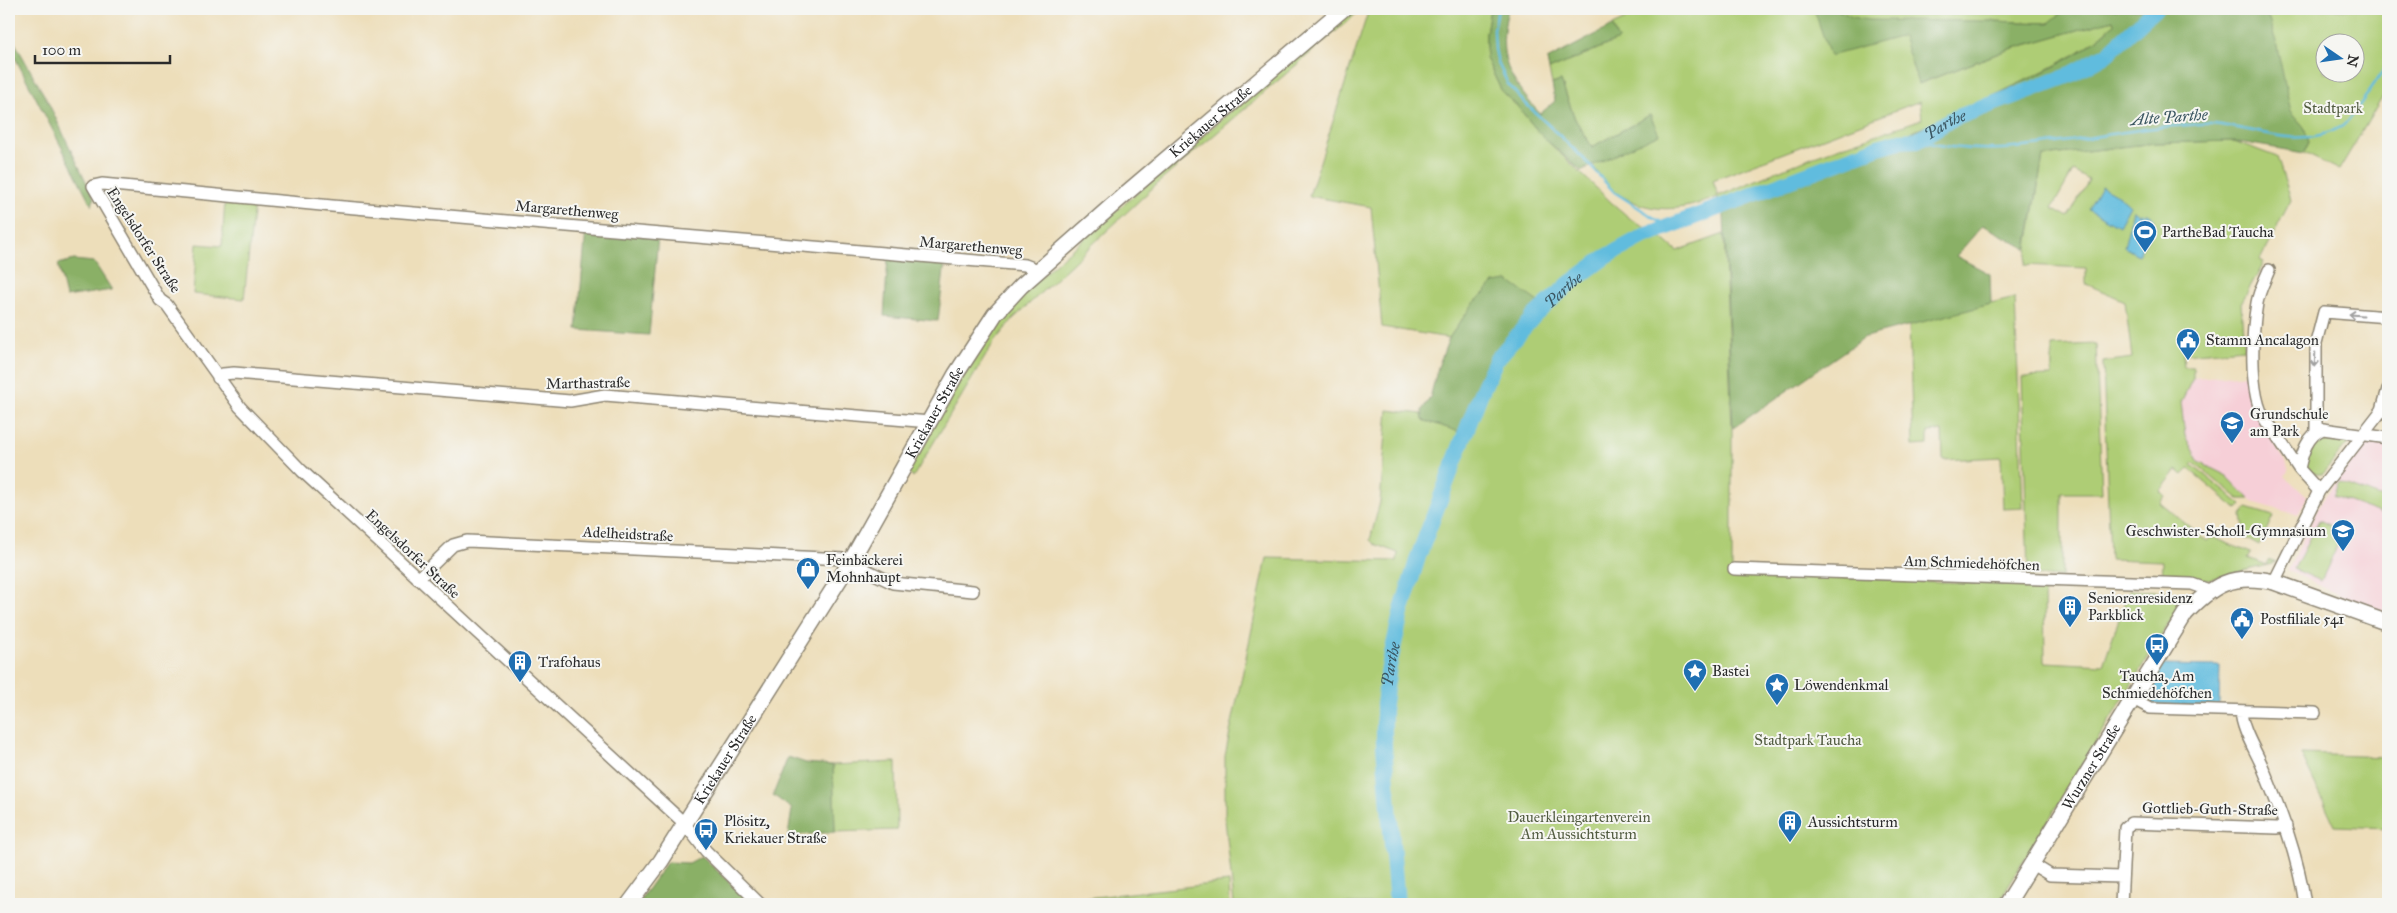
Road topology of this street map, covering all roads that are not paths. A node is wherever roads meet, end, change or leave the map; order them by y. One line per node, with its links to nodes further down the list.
1 (1343, 9): 3 (street, Kriekauer Straße)
2 (93, 186): 3 (street, Margarethenweg); 6 (street, Engelsdorfer Straße)
3 (1038, 270): 8 (street, Kriekauer Straße)
4 (2269, 270): 12 (street)
5 (2388, 317): 9 (street, one-way to 9)
6 (218, 378): 8 (street, Marthastraße); 16 (street, Engelsdorfer Straße)
7 (2388, 389): 10 (street)
8 (930, 422): 14 (street, Kriekauer Straße)
9 (2316, 432): 10 (street); 12 (street)
10 (2364, 436): 11 (street); 13 (street)
11 (2388, 438)
12 (2299, 469): 13 (street)
13 (2319, 491): 17 (street)
14 (851, 561): 16 (street, Adelheidstraße); 19 (street, Adelheidstraße); 24 (street, Kriekauer Straße)
15 (1734, 569): 18 (street, Am Schmiedehöfchen)
16 (418, 579): 24 (street, Engelsdorfer Straße)
17 (2274, 582): 18 (street, Wurzner Straße); 20 (street, Wurzner Straße)
18 (2209, 590): 21 (street, Wurzner Straße)
19 (973, 591)
20 (2388, 623)
21 (2133, 699): 22 (street); 26 (street, Wurzner Straße)
22 (2241, 711): 23 (street); 25 (street)
23 (2315, 713)
24 (684, 823): 28 (street, Kriekauer Straße); 29 (street, Engelsdorfer Straße)
25 (2286, 826): 27 (street, Gottlieb-Guth-Straße); 32 (street)
26 (2032, 864): 27 (street); 30 (street, Wurzner Straße)
27 (2121, 878): 31 (street, Gottlieb-Guth-Straße)
28 (629, 904)
29 (760, 904)
30 (2007, 904)
31 (2121, 904)
32 (2305, 904)

